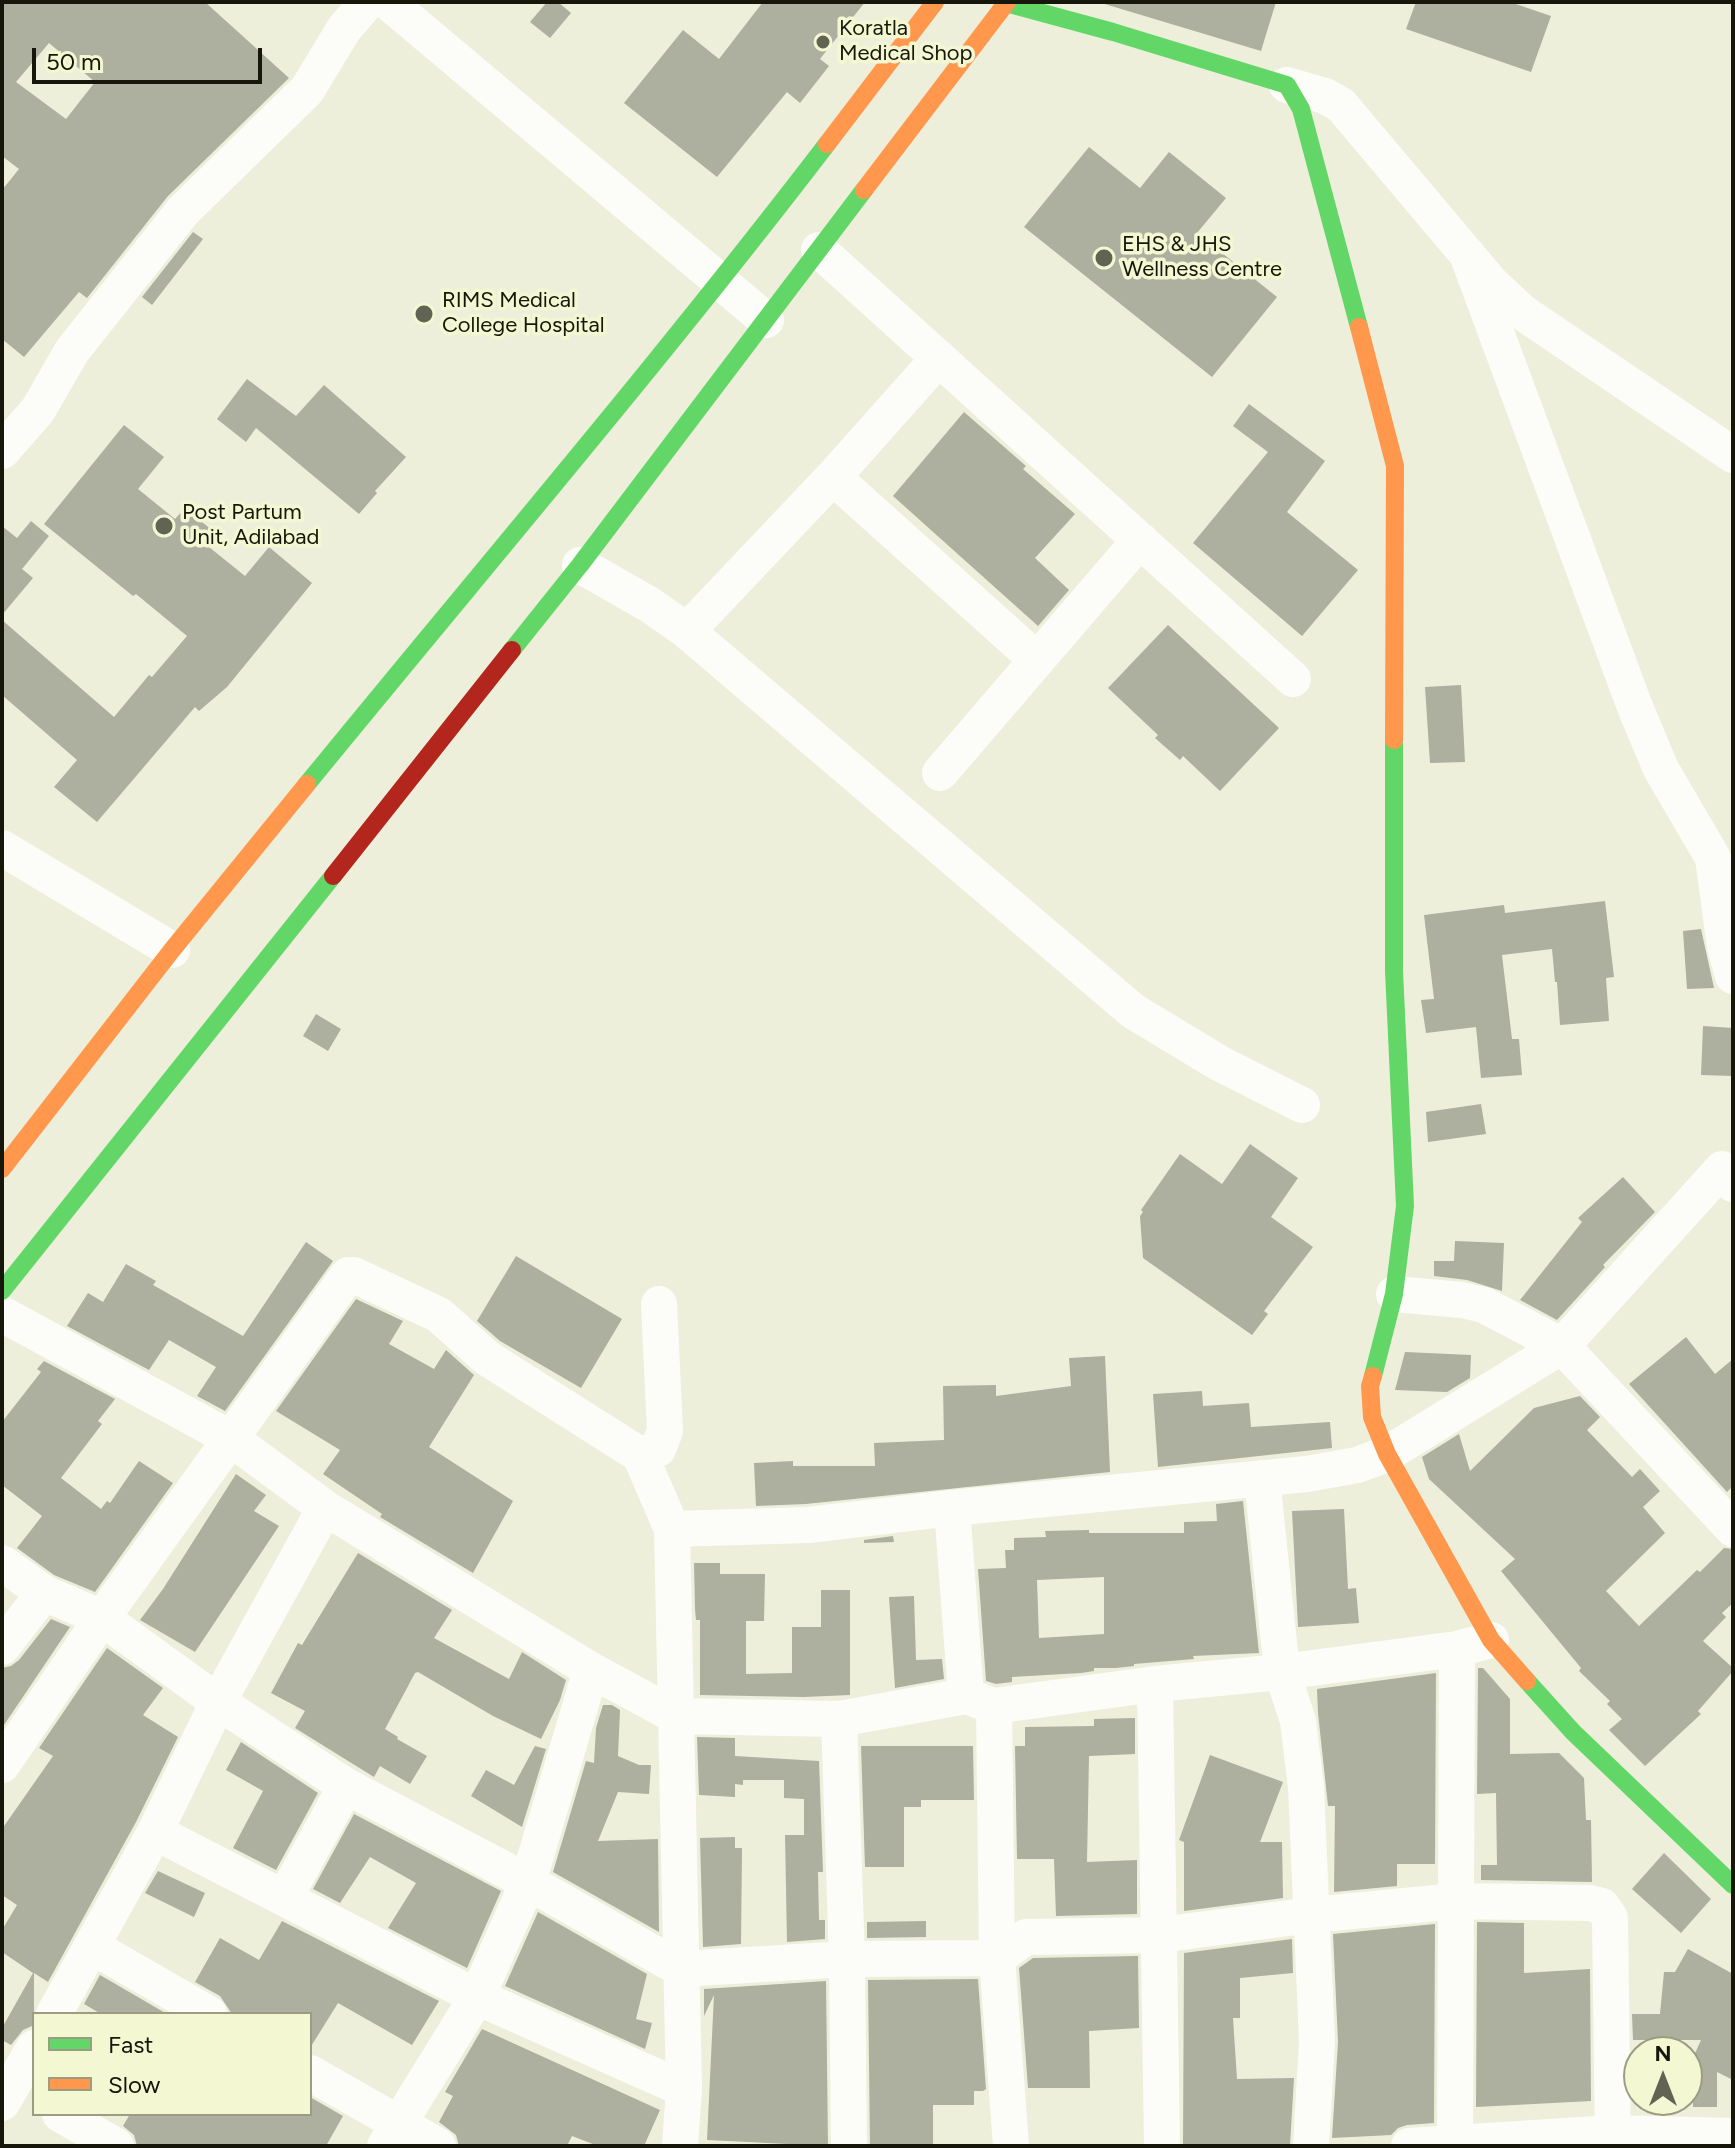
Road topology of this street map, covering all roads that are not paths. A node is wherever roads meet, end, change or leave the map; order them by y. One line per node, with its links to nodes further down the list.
1 (367, 2): 11 (street)
2 (388, 2): 8 (street)
3 (1007, 2): 5 (main road); 6 (main road)
4 (921, 8): 8 (main road)
5 (1287, 85): 7 (street); 28 (main road)
6 (819, 250): 9 (main road); 10 (street)
7 (1467, 254): 12 (street); 21 (street)
8 (721, 282): 9 (street); 22 (main road)
9 (766, 320): 15 (main road)
10 (939, 358): 13 (street); 14 (street)
11 (2, 451)
12 (1733, 455)
13 (833, 477): 16 (street); 17 (street)
14 (1140, 540): 17 (street); 18 (street)
15 (580, 565): 16 (street); 27 (main road)
16 (687, 631): 24 (street)
17 (1037, 660): 19 (street)
18 (1293, 679)
19 (940, 773)
20 (2, 848): 22 (street)
21 (1723, 863): 23 (street)
22 (172, 950): 25 (main road)
23 (1733, 976)
24 (1302, 1105)
25 (2, 1169)
26 (1730, 1173): 31 (street)
27 (2, 1291)
28 (1394, 1294): 31 (street); 33 (main road)
29 (659, 1304): 34 (street)
30 (2, 1314): 32 (street)
31 (1562, 1346): 33 (street); 39 (street)
32 (230, 1438): 34 (street); 36 (street); 42 (street)
33 (1387, 1454): 35 (street); 43 (main road)
34 (640, 1455): 38 (street)
35 (1262, 1478): 37 (street); 47 (street)
36 (325, 1508): 46 (street); 50 (street)
37 (952, 1508): 38 (street); 49 (street)
38 (672, 1529): 51 (street)
39 (1733, 1529)
40 (2, 1563): 41 (street)
41 (44, 1593): 42 (street); 44 (street)
42 (102, 1618): 50 (street); 53 (street)
43 (1491, 1640): 45 (street); 57 (main road)
44 (2, 1647)
45 (1457, 1649): 47 (street); 59 (street)
46 (591, 1670): 51 (street); 56 (street)
47 (1282, 1672): 48 (street); 60 (street)
48 (1155, 1684): 49 (street); 61 (street)
49 (980, 1701): 52 (street); 63 (street)
50 (218, 1702): 54 (street); 55 (street)
51 (676, 1716): 52 (street); 65 (street)
52 (839, 1719): 64 (street)
53 (2, 1765)
54 (346, 1786): 56 (street); 58 (street)
55 (155, 1832): 58 (street); 62 (street)
56 (528, 1882): 65 (street); 66 (street)
57 (1733, 1885)
58 (285, 1897): 66 (street)
59 (1457, 1901): 60 (street); 76 (street); 77 (street)
60 (1311, 1915): 61 (street); 84 (street)
61 (1160, 1935): 63 (street); 83 (street)
62 (93, 1947): 67 (street); 68 (street)
63 (997, 1958): 64 (street); 82 (street)
64 (847, 1959): 65 (street); 81 (street)
65 (681, 1969): 71 (street)
66 (477, 1997): 71 (street); 74 (street)
67 (55, 2012)
68 (206, 2012)
69 (32, 2052): 72 (street)
70 (312, 2075): 74 (street)
71 (684, 2089): 80 (street)
72 (12, 2093)
73 (64, 2116): 78 (street)
74 (392, 2135): 79 (street)
75 (1733, 2136): 76 (street)
76 (1612, 2140): 77 (street)
77 (1455, 2144): 85 (street)
78 (116, 2146)
79 (438, 2146)
80 (680, 2146)
81 (849, 2146)
82 (1011, 2146)
83 (1162, 2146)
84 (1311, 2146)
85 (1409, 2146)

